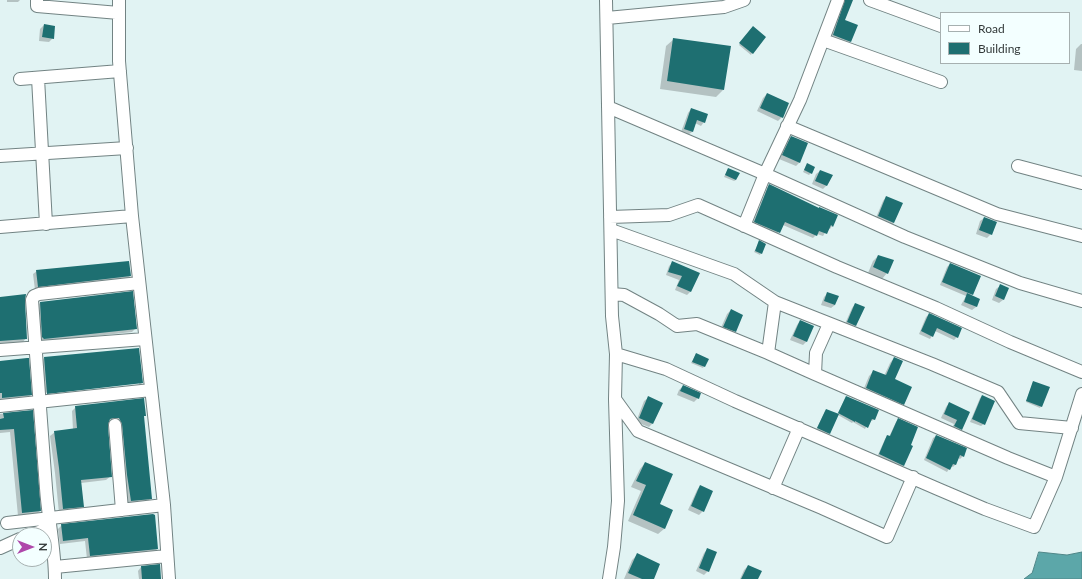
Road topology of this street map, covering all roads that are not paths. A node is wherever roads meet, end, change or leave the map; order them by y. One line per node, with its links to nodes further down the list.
1 (36, 0): 7 (street)
2 (119, 0): 7 (street)
3 (606, 0): 8 (street)
4 (744, 0): 8 (street)
5 (838, 0): 10 (street)
6 (870, 0): 9 (street)
7 (119, 13): 11 (street)
8 (606, 18): 15 (street)
9 (940, 26)
10 (823, 40): 14 (street); 16 (street)
11 (120, 71): 12 (street); 17 (street)
12 (38, 78): 13 (street); 18 (street)
13 (20, 79)
14 (941, 82)
15 (608, 107): 21 (street); 24 (street)
16 (787, 126): 21 (street); 29 (street)
17 (127, 148): 18 (street); 23 (street)
18 (42, 153): 19 (street); 25 (street)
19 (0, 156)
20 (1018, 166): 22 (street)
21 (765, 174): 26 (street); 32 (street)
22 (1082, 183)
23 (132, 216): 25 (street); 30 (street)
24 (610, 217): 26 (street); 28 (street)
25 (46, 224): 27 (street)
26 (744, 226): 40 (street)
27 (0, 227)
28 (611, 230): 31 (street); 33 (street)
29 (1082, 236)
30 (139, 282): 35 (street); 36 (street)
31 (612, 294): 38 (street); 39 (street)
32 (1082, 301)
33 (775, 302): 34 (street); 38 (street)
34 (829, 324): 41 (street); 49 (street)
35 (145, 339): 36 (street); 42 (street)
36 (36, 348): 37 (street); 45 (street)
37 (0, 350)
38 (768, 353): 41 (street)
39 (616, 354): 44 (street); 48 (street)
40 (1082, 372)
41 (815, 374): 50 (street)
42 (151, 390): 45 (street); 53 (street)
43 (1082, 394): 49 (street)
44 (615, 399): 52 (street); 63 (street)
45 (39, 402): 46 (street); 56 (street)
46 (0, 406)
47 (114, 425): 54 (street)
48 (799, 428): 51 (street); 52 (street)
49 (1072, 428): 50 (street)
50 (1056, 477): 51 (street)
51 (912, 478): 52 (street)
52 (774, 488)
53 (164, 505): 54 (street); 60 (street)
54 (122, 510): 56 (street)
55 (7, 523): 56 (street)
56 (49, 524): 57 (street); 61 (street)
57 (46, 527)
58 (12, 543): 59 (street)
59 (0, 548)
60 (167, 556): 61 (street); 62 (street)
61 (55, 573)
62 (169, 579)
63 (609, 579)

